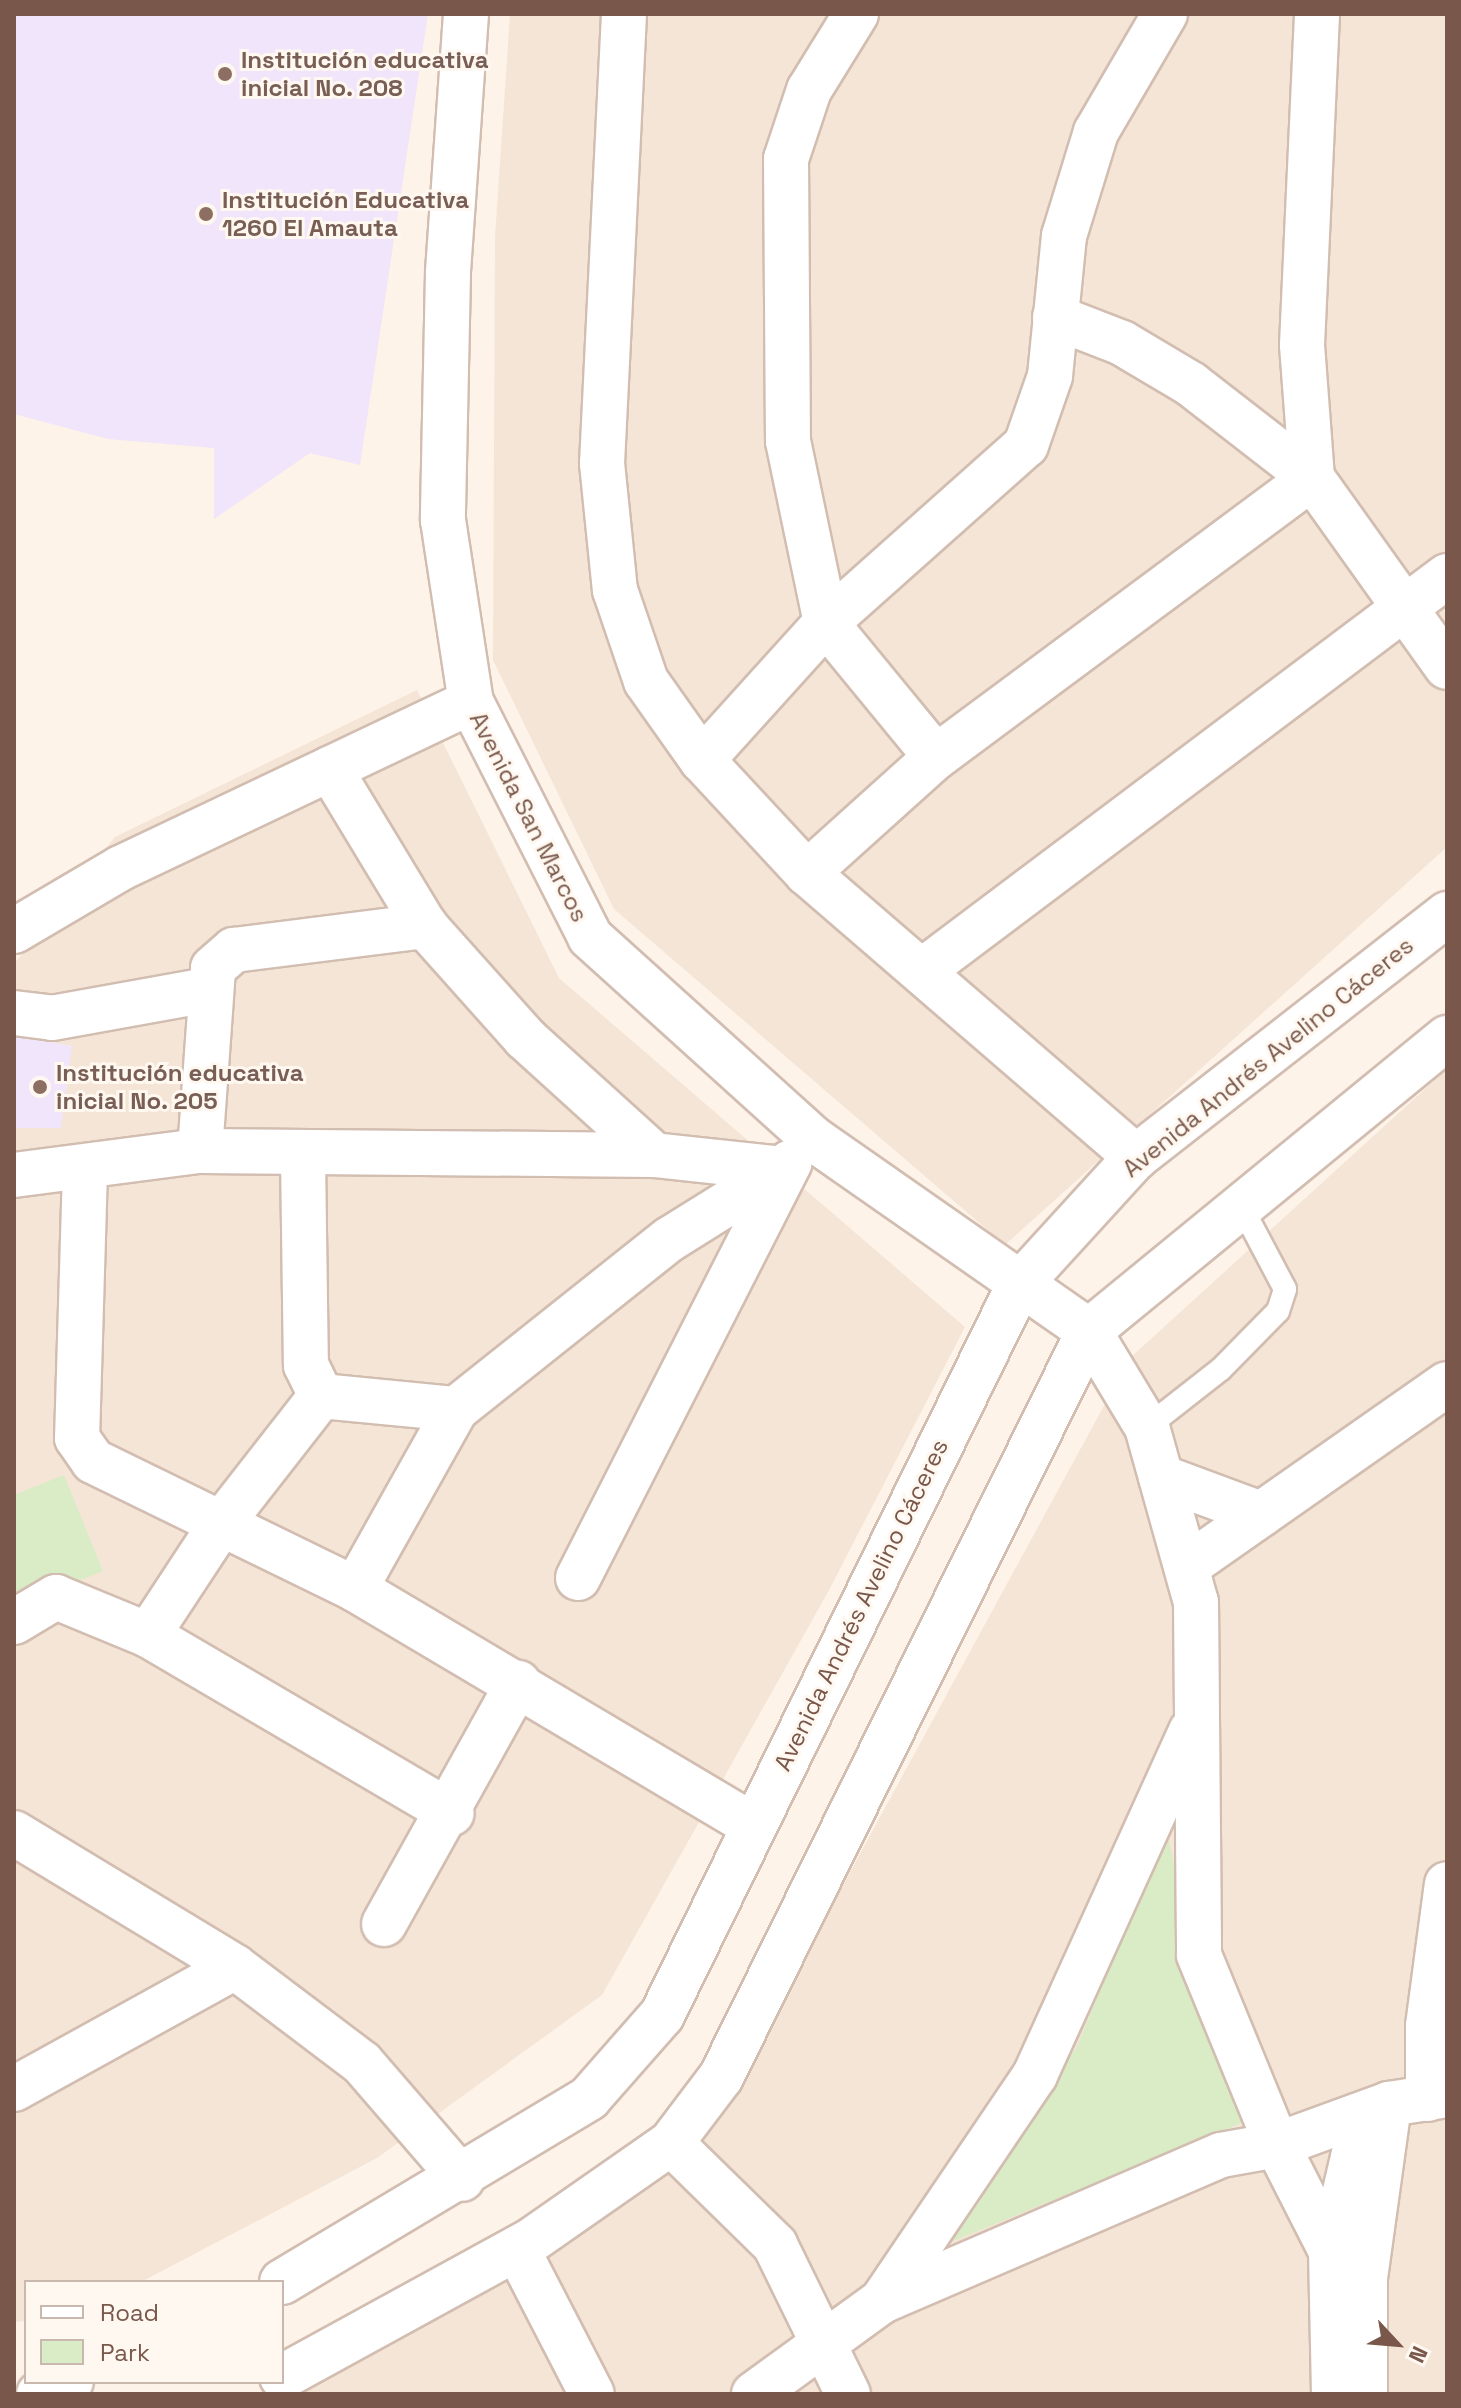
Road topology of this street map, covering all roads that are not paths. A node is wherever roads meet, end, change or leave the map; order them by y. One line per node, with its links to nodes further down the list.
1 (466, 14): 12 (street, Avenida San Marcos)
2 (624, 14): 14 (street)
3 (856, 14): 10 (street)
4 (1165, 14): 6 (street)
5 (1317, 14): 7 (street)
6 (1055, 317): 7 (street); 10 (street)
7 (1312, 478): 9 (street); 13 (street)
8 (1447, 576): 9 (street)
9 (1405, 604): 11 (street); 20 (street)
10 (826, 623): 13 (street); 14 (street)
11 (1447, 667)
12 (471, 702): 15 (street); 24 (street, Avenida San Marcos)
13 (936, 757): 16 (street)
14 (702, 760): 16 (street)
15 (330, 769): 18 (street); 19 (street)
16 (807, 873): 20 (street)
17 (1447, 914): 28 (street, Avenida Andrés Avelino Cáceres)
18 (425, 926): 21 (street); 26 (street)
19 (14, 931)
20 (922, 971): 28 (street)
21 (207, 990): 22 (street); 25 (street)
22 (14, 1013)
23 (1447, 1038): 32 (street)
24 (815, 1140): 29 (street); 33 (street, Avenida San Marcos)
25 (200, 1151): 27 (street); 30 (street)
26 (654, 1155): 27 (street); 29 (street)
27 (303, 1157): 36 (street)
28 (1136, 1157): 33 (street, Avenida Andrés Avelino Cáceres)
29 (782, 1169): 37 (street); 43 (street)
30 (85, 1170): 31 (street); 41 (street)
31 (14, 1175)
32 (1240, 1204): 34 (street); 38 (lane)
33 (1019, 1285): 34 (street, Avenida San Marcos); 50 (street, Avenida Andrés Avelino Cáceres)
34 (1089, 1331): 38 (street); 57 (street)
35 (1447, 1384): 40 (street)
36 (321, 1396): 37 (street); 41 (street)
37 (456, 1409): 44 (street)
38 (1147, 1427): 39 (street)
39 (1161, 1477): 40 (street); 42 (street)
40 (1261, 1514): 42 (street)
41 (221, 1524): 44 (street); 46 (street)
42 (1187, 1566): 48 (street)
43 (578, 1578)
44 (355, 1589): 47 (street)
45 (14, 1622): 46 (street)
46 (148, 1635): 49 (street)
47 (518, 1683): 49 (street); 50 (street)
48 (1199, 1715): 58 (street); 63 (street)
49 (452, 1813): 53 (street)
50 (752, 1825): 59 (street, Avenida Andrés Avelino Cáceres)
51 (14, 1833): 54 (street)
52 (1447, 1884): 56 (street)
53 (384, 1924)
54 (235, 1967): 55 (street); 59 (street)
55 (14, 2089)
56 (1407, 2102): 58 (street); 61 (street); 74 (street)
57 (671, 2143): 60 (street); 64 (street)
58 (1277, 2145): 61 (street); 63 (street)
59 (462, 2179): 62 (street, Avenida Andrés Avelino Cáceres)
60 (517, 2249): 65 (street); 70 (street)
61 (1331, 2251): 73 (street)
62 (284, 2281)
63 (882, 2301): 64 (street)
64 (824, 2344): 71 (street); 72 (street)
65 (284, 2376)
66 (66, 2384): 68 (street)
67 (270, 2384): 69 (street)
68 (39, 2394)
69 (252, 2394)
70 (592, 2394)
71 (754, 2394)
72 (848, 2394)
73 (1334, 2394)
74 (1365, 2394)

